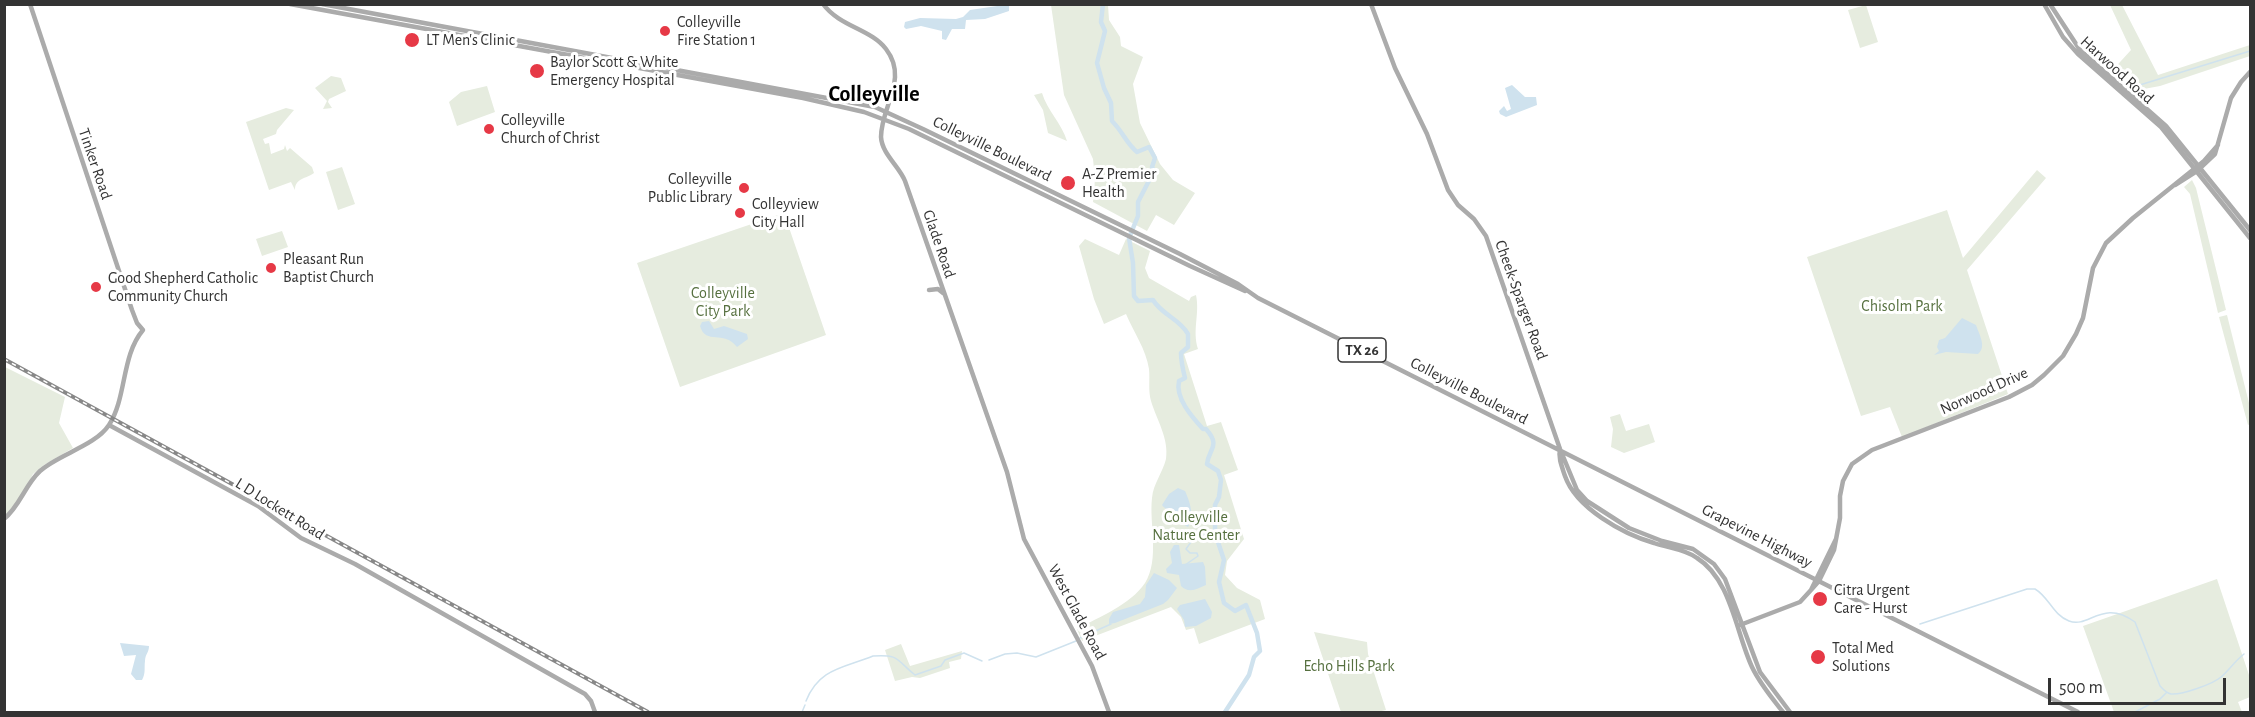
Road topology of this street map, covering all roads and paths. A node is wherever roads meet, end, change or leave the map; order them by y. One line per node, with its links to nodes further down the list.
1 (30, 4): 26 (main road, Tinker Road)
2 (290, 4): 10 (main road, Colleyville Boulevard / TX 26)
3 (322, 4): 10 (main road, Colleyville Boulevard / TX 26)
4 (356, 4): 10 (main road)
5 (361, 4): 10 (main road)
6 (823, 4): 12 (main road, Glade Road)
7 (1371, 4): 27 (main road, Cheek-Sparger Road)
8 (2044, 4): 14 (main road, Harwood Road)
9 (2050, 4): 14 (main road, Harwood Road)
10 (361, 15): 12 (main road, Colleyville Boulevard / TX 26)
11 (2250, 72): 15 (main road, Norwood Drive)
12 (885, 116): 13 (main road, Colleyville Boulevard / TX 26); 25 (main road, Glade Road)
13 (945, 142): 16 (main road, Colleyville Boulevard / TX 26); 16 (main road, Colleyville Boulevard / TX 26)
14 (2181, 147): 15 (main road)
15 (2198, 168): 17 (main road); 18 (main road); 31 (main road, Norwood Drive)
16 (1115, 226): 19 (main road, Colleyville Boulevard / TX 26)
17 (2250, 230)
18 (2250, 238)
19 (1146, 240): 20 (main road, Colleyville Boulevard / TX 26); 20 (main road, Colleyville Boulevard / TX 26)
20 (1195, 266): 21 (main road, Colleyville Boulevard / TX 26); 23 (main road, Colleyville Boulevard / TX 26)
21 (1205, 273): 22 (main road); 23 (main road, Colleyville Boulevard / TX 26)
22 (1198, 277)
23 (1220, 277): 27 (main road, Colleyville Boulevard / TX 26)
24 (929, 290): 25 (main road)
25 (945, 296): 30 (main road, Glade Road)
26 (109, 425): 29 (main road); 34 (main road, L D Lockett Road)
27 (1560, 449): 28 (main road, Colleyville Boulevard / TX 26); 32 (main road, Cheek-Sparger Road)
28 (1618, 478): 31 (main road, Grapevine Highway / TX 26)
29 (4, 519)
30 (1019, 525): 35 (main road, West Glade Road)
31 (1818, 581): 32 (main road, Norwood Drive); 38 (main road, Grapevine Highway / TX 26)
32 (1739, 626): 33 (main road)
33 (1758, 673): 36 (main road); 37 (main road)
34 (595, 712)
35 (1108, 712)
36 (1783, 712)
37 (1790, 712)
38 (2078, 712)

